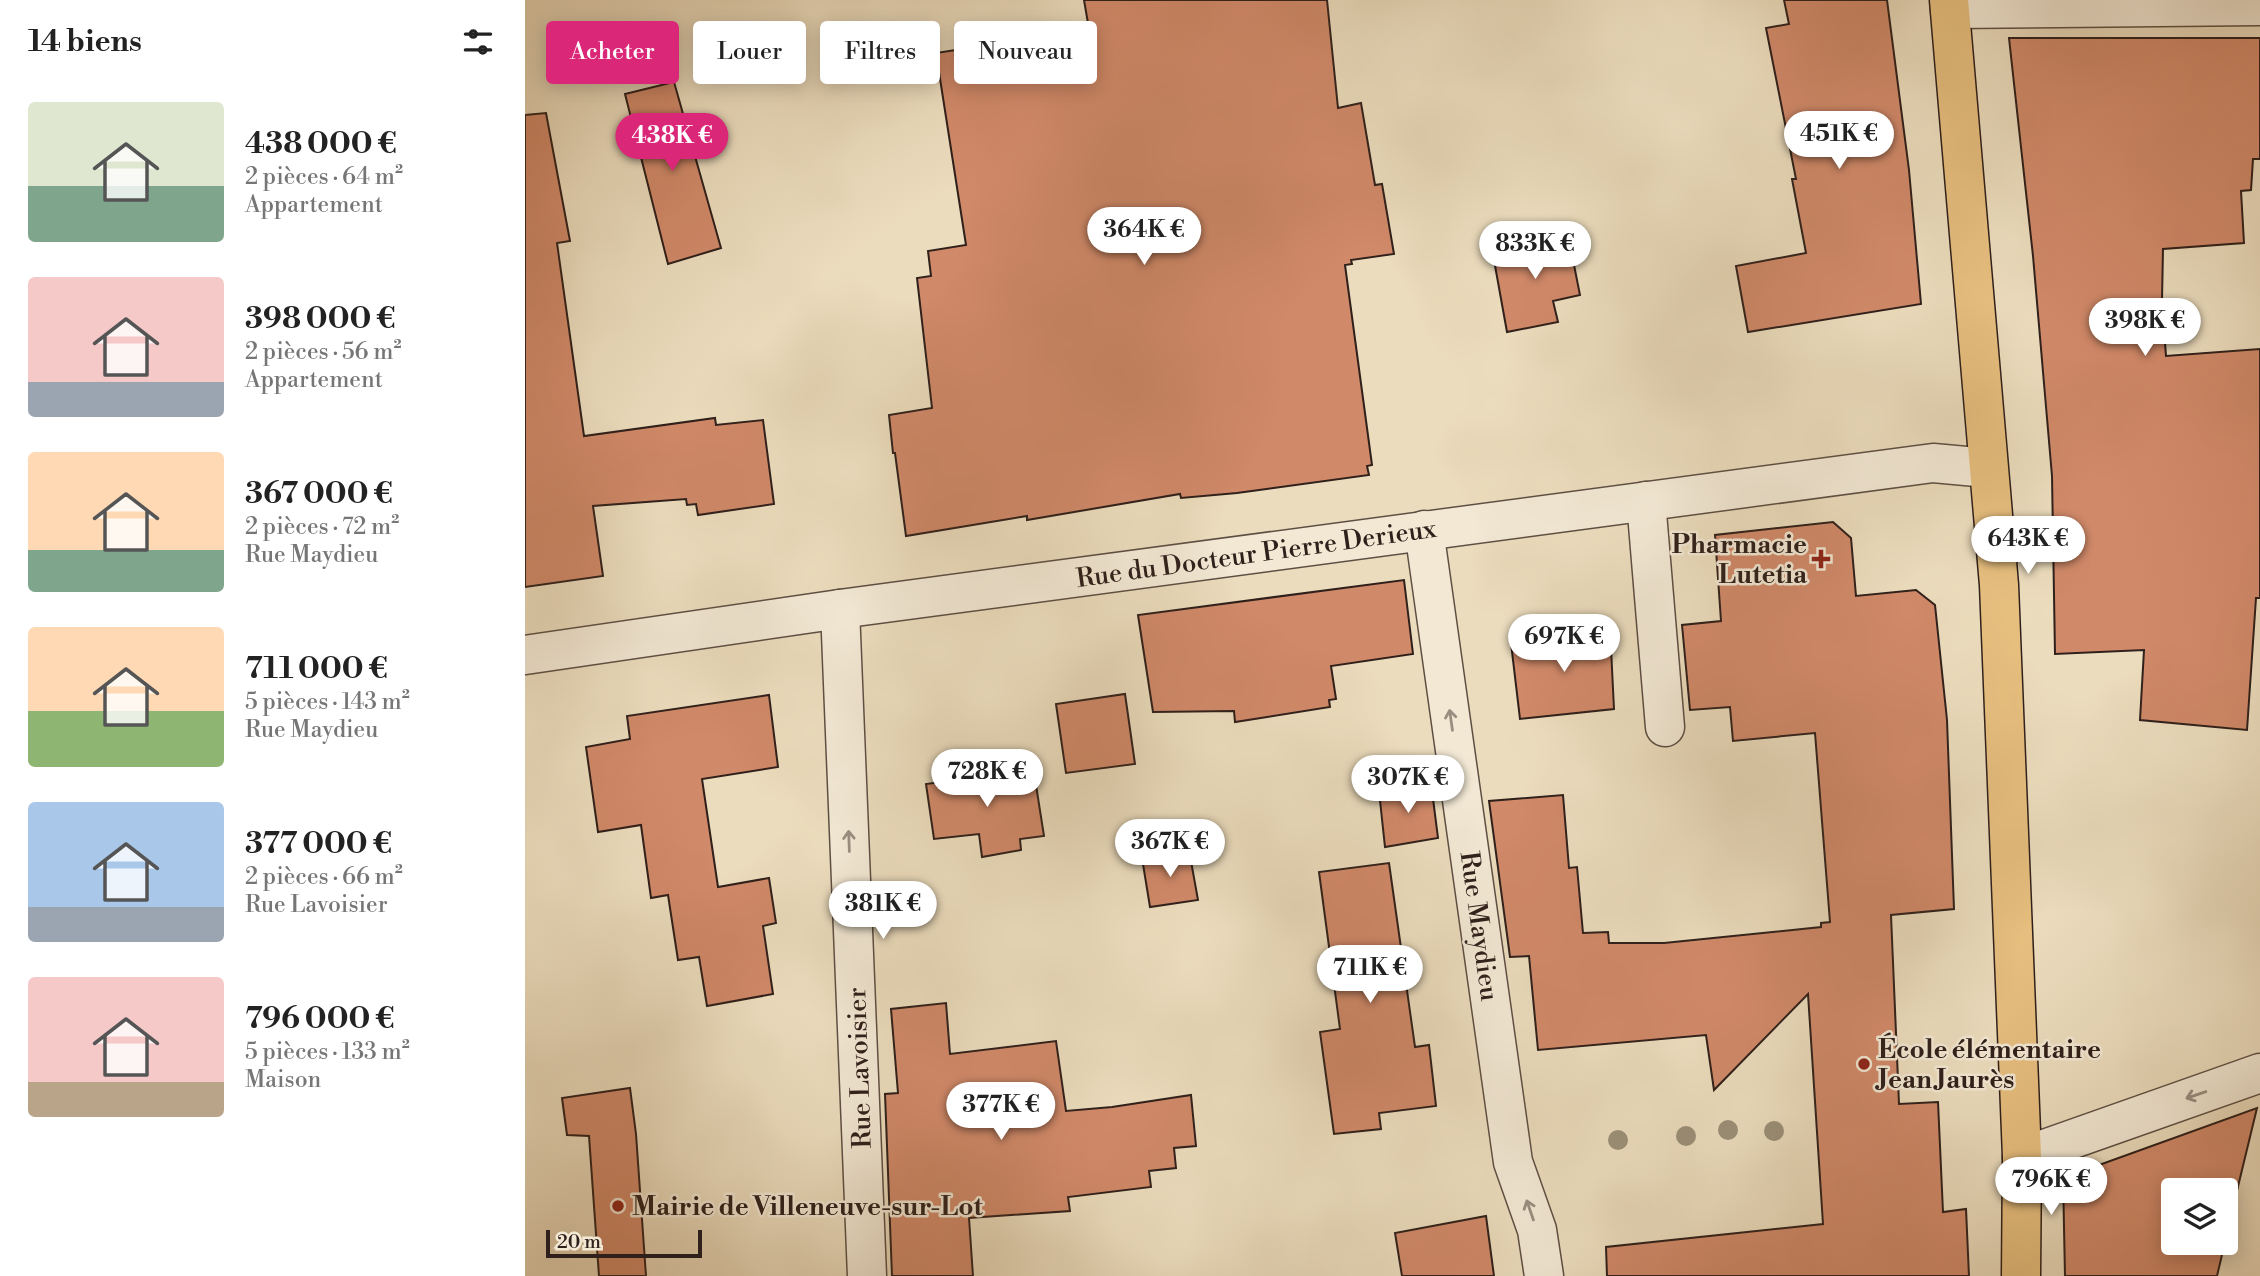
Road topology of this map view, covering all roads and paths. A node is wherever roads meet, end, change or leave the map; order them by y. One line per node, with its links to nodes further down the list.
1 (1949, 4): 2 (street); 3 (main road)
2 (2260, 6)
3 (1988, 468): 4 (street, Rue du Docteur Pierre Derieux); 10 (main road)
4 (1646, 501): 5 (street, Rue du Docteur Pierre Derieux); 8 (street)
5 (1425, 530): 6 (street, Rue du Docteur Pierre Derieux); 12 (street, Rue Maydieu, one-way to 5)
6 (840, 609): 7 (street, Rue du Docteur Pierre Derieux); 11 (street, Rue Lavoisier, one-way to 6)
7 (525, 655)
8 (1665, 727)
9 (2260, 1073): 10 (street, one-way to 10)
10 (2022, 1157): 13 (main road)
11 (867, 1276)
12 (1545, 1276)
13 (2021, 1276)

